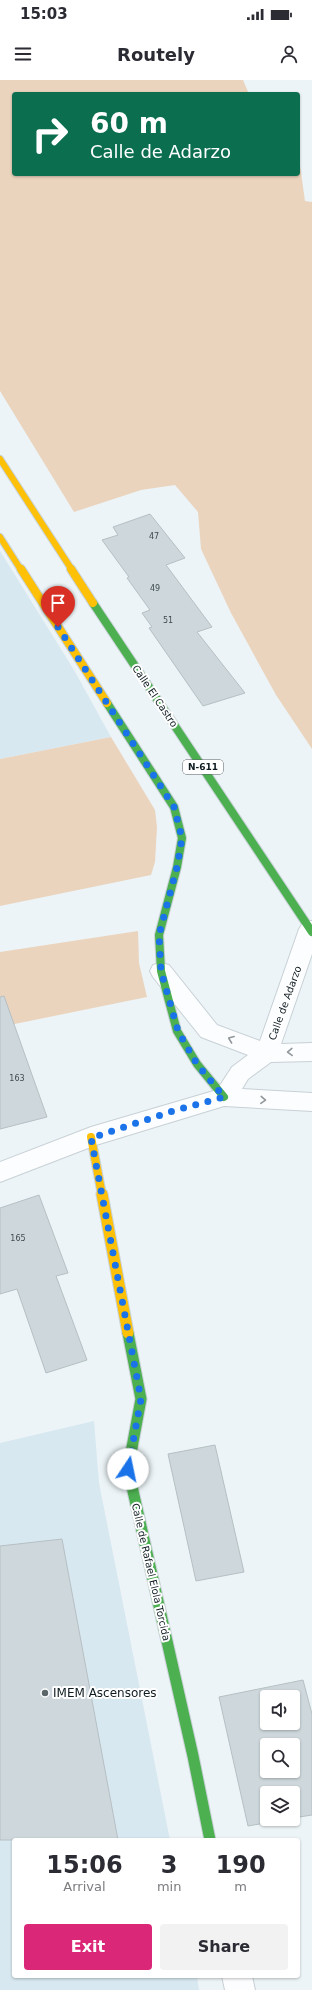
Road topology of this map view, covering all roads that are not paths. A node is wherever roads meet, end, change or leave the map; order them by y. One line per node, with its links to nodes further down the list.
1 (0, 459): 3 (main road, Calle El Castro / N-611)
2 (0, 537): 4 (main road)
3 (311, 931): 6 (street, Calle de Adarzo)
4 (161, 971): 6 (street, one-way to 4); 7 (main road)
5 (312, 1052): 6 (street, Calle de Adarzo, one-way to 6)
6 (267, 1053): 7 (street, Calle de Adarzo)
7 (224, 1097): 8 (street, one-way to 8); 9 (street)
8 (312, 1102)
9 (91, 1138): 10 (street); 11 (main road, Calle de Rafael Elola Torcida)
10 (0, 1172)
11 (210, 1838)
12 (237, 1978): 13 (street)
13 (240, 1990)

